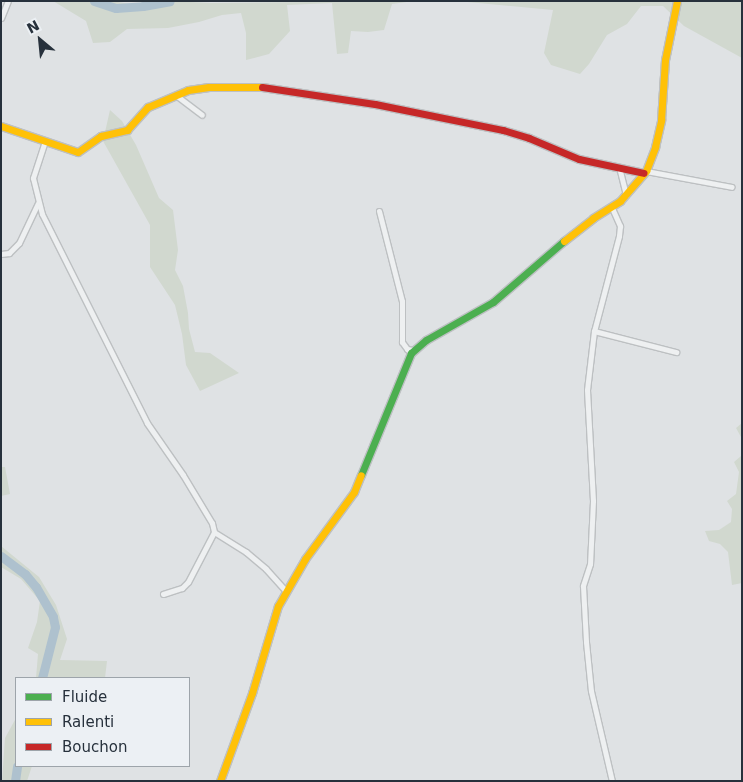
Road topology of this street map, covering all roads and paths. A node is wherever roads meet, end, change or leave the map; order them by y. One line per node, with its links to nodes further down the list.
1 (8, 1): 3 (street)
2 (677, 1): 9 (street)
3 (1, 18)
4 (177, 96): 5 (street); 7 (street); 8 (street)
5 (202, 115)
6 (1, 126): 7 (street)
7 (46, 140): 12 (street)
8 (619, 166): 9 (street); 11 (street)
9 (645, 172): 10 (street); 11 (street)
10 (732, 187)
11 (620, 201): 13 (street)
12 (39, 203): 15 (street); 19 (street)
13 (612, 208): 16 (street); 17 (street)
14 (379, 211): 17 (street)
15 (1, 254)
16 (594, 331): 18 (street); 23 (street)
17 (413, 350): 20 (street)
18 (676, 352)
19 (214, 532): 20 (street); 21 (street)
20 (286, 591): 22 (street)
21 (163, 594)
22 (220, 781)
23 (612, 781)

